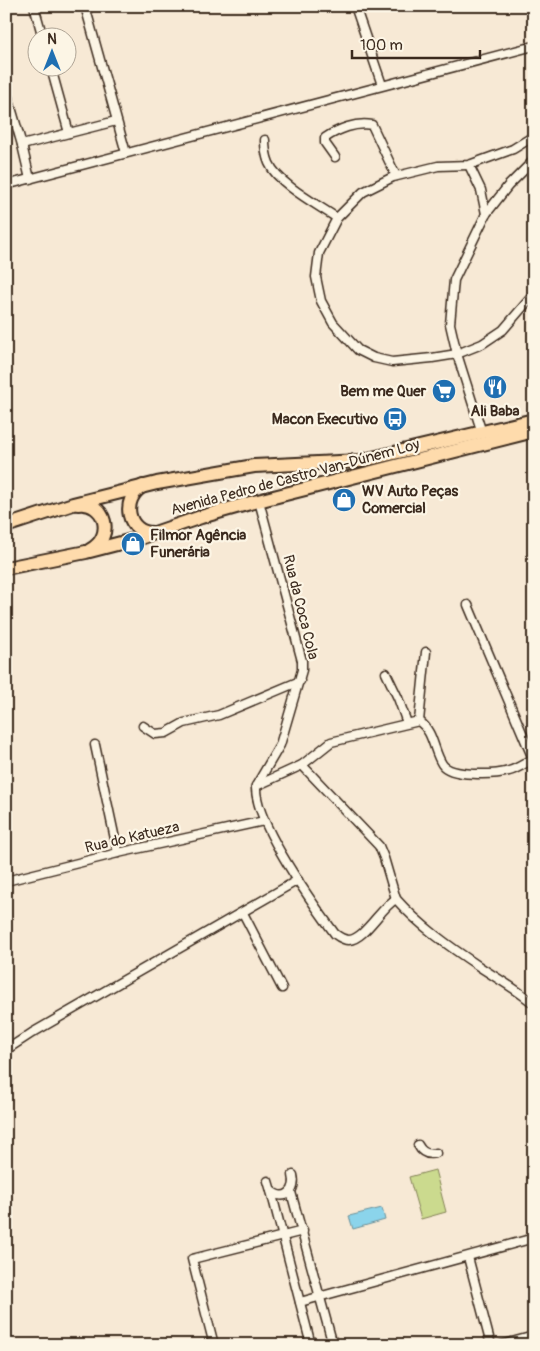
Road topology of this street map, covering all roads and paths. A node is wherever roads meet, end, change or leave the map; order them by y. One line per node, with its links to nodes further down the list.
1 (34, 6): 4 (street)
2 (85, 6): 9 (street)
3 (355, 6): 7 (street)
4 (40, 28)
5 (534, 46): 7 (street)
6 (54, 78): 10 (street)
7 (382, 85): 14 (street)
8 (6, 90): 13 (street)
9 (116, 121): 10 (street); 14 (street)
10 (69, 133): 13 (street)
11 (534, 136): 17 (street)
12 (265, 140): 22 (street)
13 (22, 145): 19 (street)
14 (126, 153): 19 (street)
15 (335, 157): 18 (street)
16 (534, 160): 21 (street)
17 (469, 166): 18 (street); 21 (street)
18 (396, 176): 22 (street)
19 (30, 179): 20 (street)
20 (6, 185)
21 (486, 214): 24 (street)
22 (337, 218): 24 (street)
23 (534, 294): 24 (street)
24 (457, 354): 27 (street)
25 (534, 420): 27 (highway, Avenida Pedro de Castro Van-Dúnem Loy)
26 (534, 431): 29 (highway, Avenida Pedro de Castro Van-Dúnem Loy)
27 (482, 433): 28 (highway, Avenida Pedro de Castro Van-Dúnem Loy)
28 (145, 485): 30 (highway, Avenida Pedro de Castro Van-Dúnem Loy); 32 (highway)
29 (259, 501): 32 (highway, Avenida Pedro de Castro Van-Dúnem Loy); 38 (street, Rua da Coca Cola)
30 (73, 504): 31 (highway, Avenida Pedro de Castro Van-Dúnem Loy); 33 (highway)
31 (6, 526)
32 (159, 532): 33 (highway, Avenida Pedro de Castro Van-Dúnem Loy)
33 (86, 552): 34 (highway, Avenida Pedro de Castro Van-Dúnem Loy)
34 (6, 568)
35 (468, 605): 43 (street)
36 (426, 652): 39 (street)
37 (386, 673): 40 (street)
38 (300, 681): 41 (street); 45 (street, Rua da Coca Cola)
39 (419, 720): 40 (street); 43 (street)
40 (407, 722): 44 (street)
41 (143, 726)
42 (95, 745): 47 (street)
43 (533, 760)
44 (302, 765): 45 (street); 50 (street)
45 (256, 786): 46 (street)
46 (264, 821): 47 (street, Rua do Katueza); 48 (street)
47 (118, 853): 49 (street, Rua do Katueza)
48 (298, 880): 50 (street); 51 (street)
49 (6, 882)
50 (396, 899): 53 (street)
51 (243, 913): 52 (street); 54 (street)
52 (282, 988)
53 (534, 1004)
54 (6, 1050)
55 (418, 1145): 56 (street)
56 (436, 1153)
57 (293, 1175): 60 (street)
58 (268, 1181): 59 (street)
59 (271, 1192): 60 (street); 62 (street)
60 (292, 1192): 61 (street)
61 (303, 1231): 62 (street); 65 (street)
62 (283, 1236): 66 (street); 68 (street)
63 (534, 1238): 64 (street)
64 (468, 1256): 65 (street); 71 (street)
65 (321, 1296): 66 (street); 70 (street)
66 (300, 1302): 69 (street)
67 (534, 1336): 72 (street)
68 (214, 1345)
69 (311, 1345)
70 (333, 1345)
71 (491, 1345)
72 (501, 1345)

